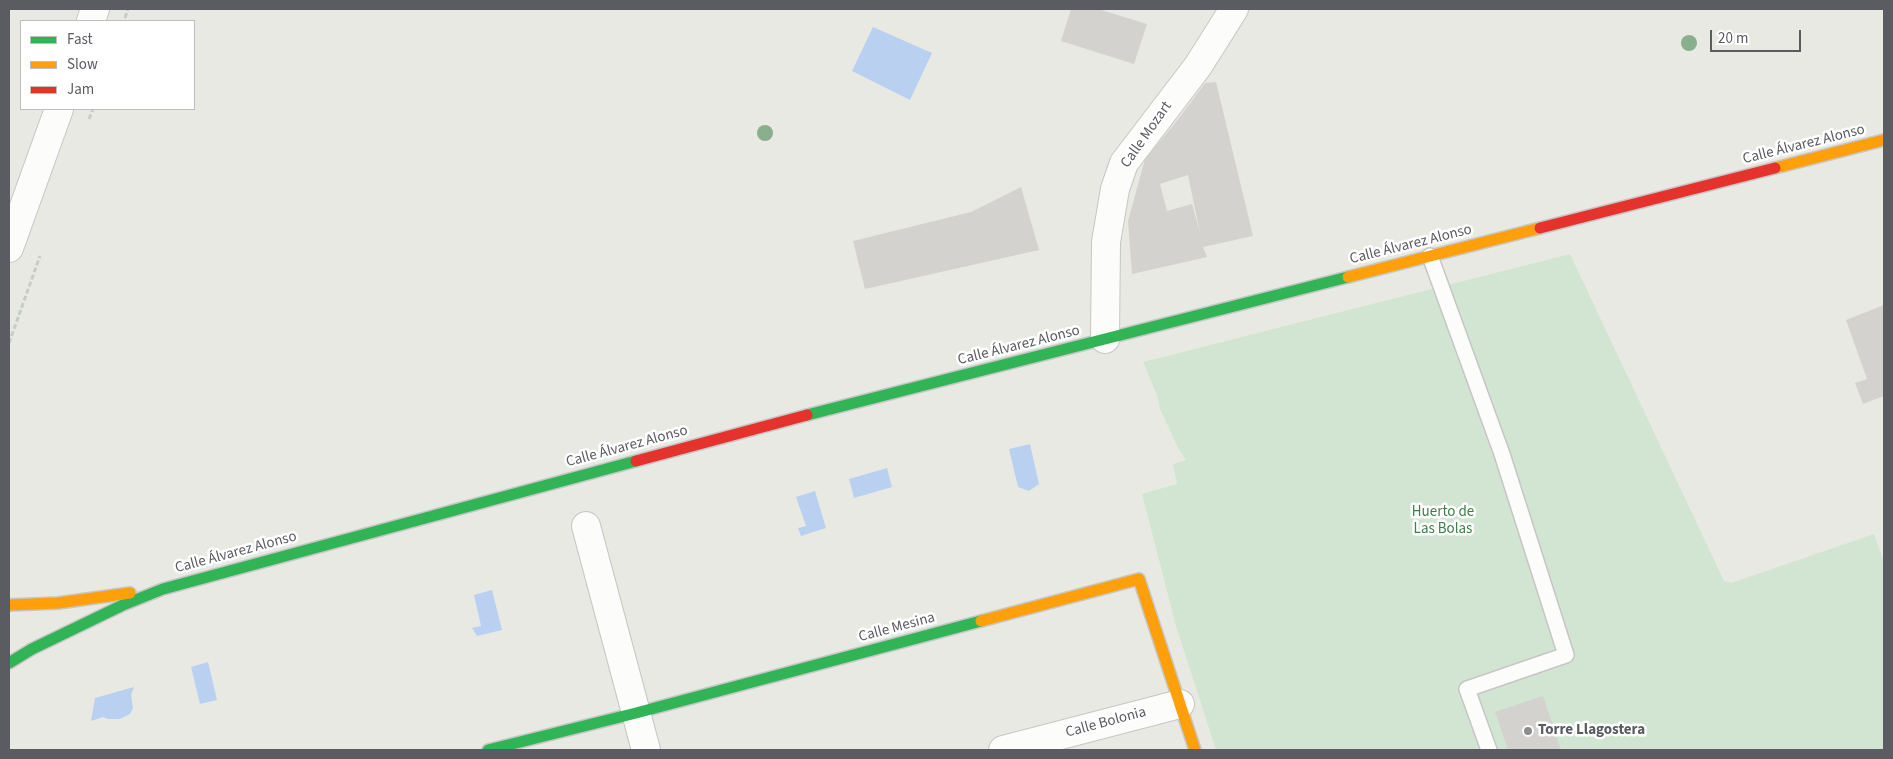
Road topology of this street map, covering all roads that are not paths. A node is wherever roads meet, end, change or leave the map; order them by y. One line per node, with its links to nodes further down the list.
1 (1230, 12): 6 (street, Calle Mozart)
2 (59, 110): 4 (street)
3 (1884, 140): 5 (main road, Calle Álvarez Alonso)
4 (9, 248)
5 (1430, 256): 6 (main road, Calle Álvarez Alonso); 17 (lane)
6 (1105, 339): 8 (main road, Calle Álvarez Alonso)
7 (586, 526): 12 (street)
8 (163, 589): 9 (main road, Calle Álvarez Alonso); 10 (main road, Calle Álvarez Alonso)
9 (9, 605)
10 (9, 663)
11 (1180, 704): 12 (main road, Calle Mesina); 15 (street, Calle Bolonia); 16 (main road, Calle Mesina)
12 (636, 713): 13 (main road, Calle Mesina); 14 (street)
13 (488, 750)
14 (646, 750)
15 (1003, 750)
16 (1195, 750)
17 (1489, 750)

